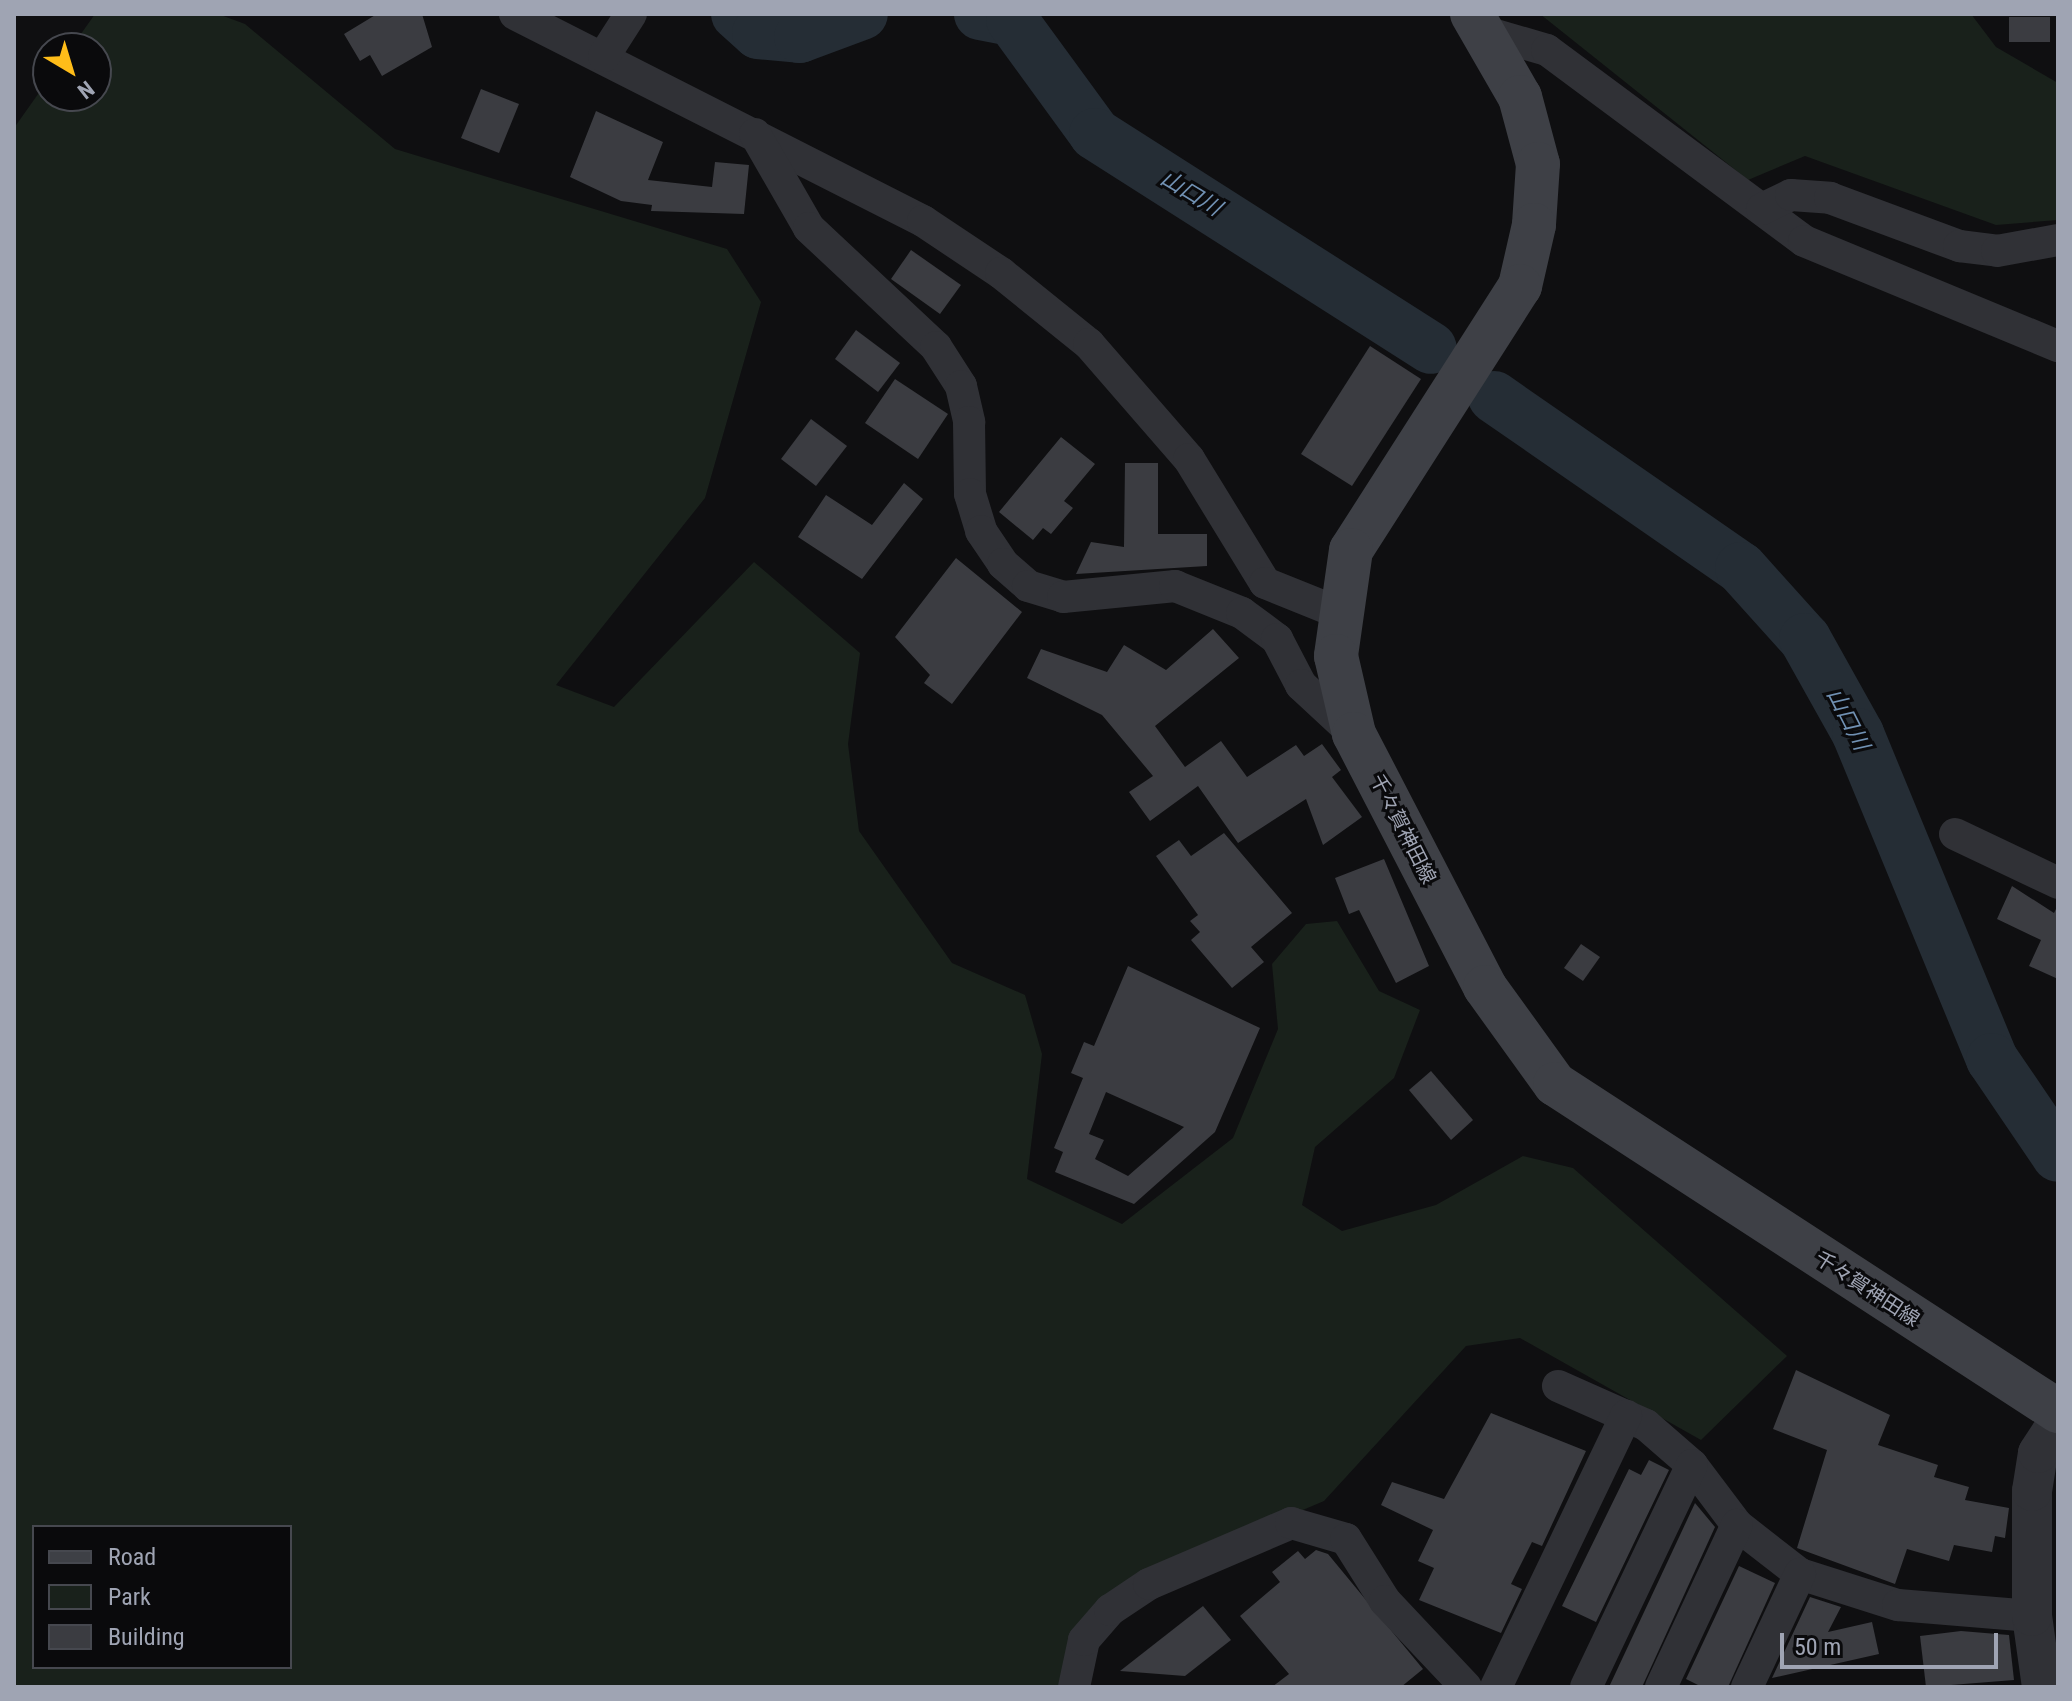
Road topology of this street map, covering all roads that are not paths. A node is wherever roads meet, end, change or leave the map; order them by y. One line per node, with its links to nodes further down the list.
1 (515, 14): 4 (street)
2 (631, 14): 4 (street)
3 (1481, 24): 6 (street); 9 (main road, 千々賀神田線)
4 (604, 56): 5 (street)
5 (755, 134): 9 (street); 10 (street)
6 (1762, 209): 7 (street); 8 (street)
7 (2058, 240)
8 (2058, 346)
9 (1337, 612): 10 (main road, 千々賀神田線)
10 (1354, 734): 14 (main road, 千々賀神田線)
11 (1955, 834): 12 (street)
12 (2058, 883)
13 (1558, 1386): 15 (street)
14 (2058, 1411)
15 (1626, 1416): 17 (street); 23 (street)
16 (2058, 1422): 20 (street)
17 (1692, 1465): 18 (street); 24 (street)
18 (1737, 1525): 19 (street); 25 (street)
19 (1800, 1574): 20 (street); 26 (street)
20 (2032, 1616): 27 (street)
21 (1074, 1687): 22 (street)
22 (1466, 1687)
23 (1496, 1687)
24 (1586, 1687)
25 (1661, 1687)
26 (1747, 1687)
27 (2042, 1687)

